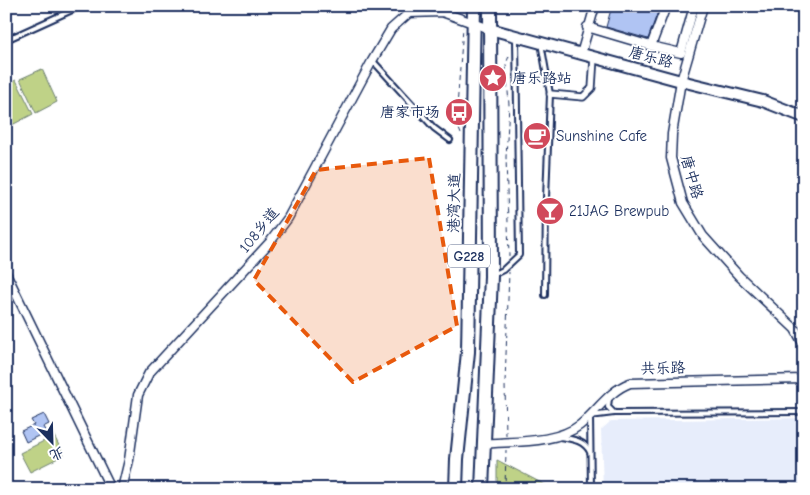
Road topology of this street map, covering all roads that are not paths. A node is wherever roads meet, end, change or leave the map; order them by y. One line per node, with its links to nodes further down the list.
1 (81, 6): 13 (lane)
2 (474, 6): 9 (highway, 港湾大道 / G228)
3 (490, 6): 11 (highway, G228)
4 (595, 6): 10 (street)
5 (666, 6): 15 (street)
6 (694, 6): 15 (street)
7 (703, 6): 19 (street, 唐中路)
8 (441, 9): 9 (street); 18 (street, 108乡道)
9 (468, 21): 11 (street); 38 (highway, 港湾大道 / G228)
10 (587, 28): 15 (street); 16 (street)
11 (490, 29): 12 (street, 唐乐路); 24 (highway, G228)
12 (516, 36): 14 (street, 唐乐路); 24 (lane)
13 (6, 40)
14 (541, 43): 16 (street, 唐乐路); 20 (lane)
15 (651, 46)
16 (581, 54): 17 (street, 唐乐路)
17 (594, 58): 19 (street, 唐乐路); 20 (street)
18 (372, 61): 22 (lane); 37 (street, 108乡道)
19 (681, 81): 21 (street, 唐乐路); 26 (street, 唐中路)
20 (550, 94): 25 (lane)
21 (804, 117)
22 (450, 140)
23 (6, 273): 36 (street)
24 (491, 276): 33 (highway, G228)
25 (545, 295)
26 (804, 344)
27 (804, 379): 28 (street, 共乐路)
28 (608, 398): 30 (lane); 31 (street, 共乐路)
29 (804, 412): 30 (lane)
30 (614, 413): 31 (lane)
31 (590, 416): 32 (street, 共乐路); 34 (lane)
32 (557, 437): 33 (street, 共乐路); 34 (lane)
33 (483, 444): 39 (highway, G228)
34 (590, 452): 40 (lane)
35 (804, 488): 41 (lane)
36 (111, 489)
37 (122, 489)
38 (456, 489)
39 (482, 489)
40 (591, 489)
41 (778, 489)

